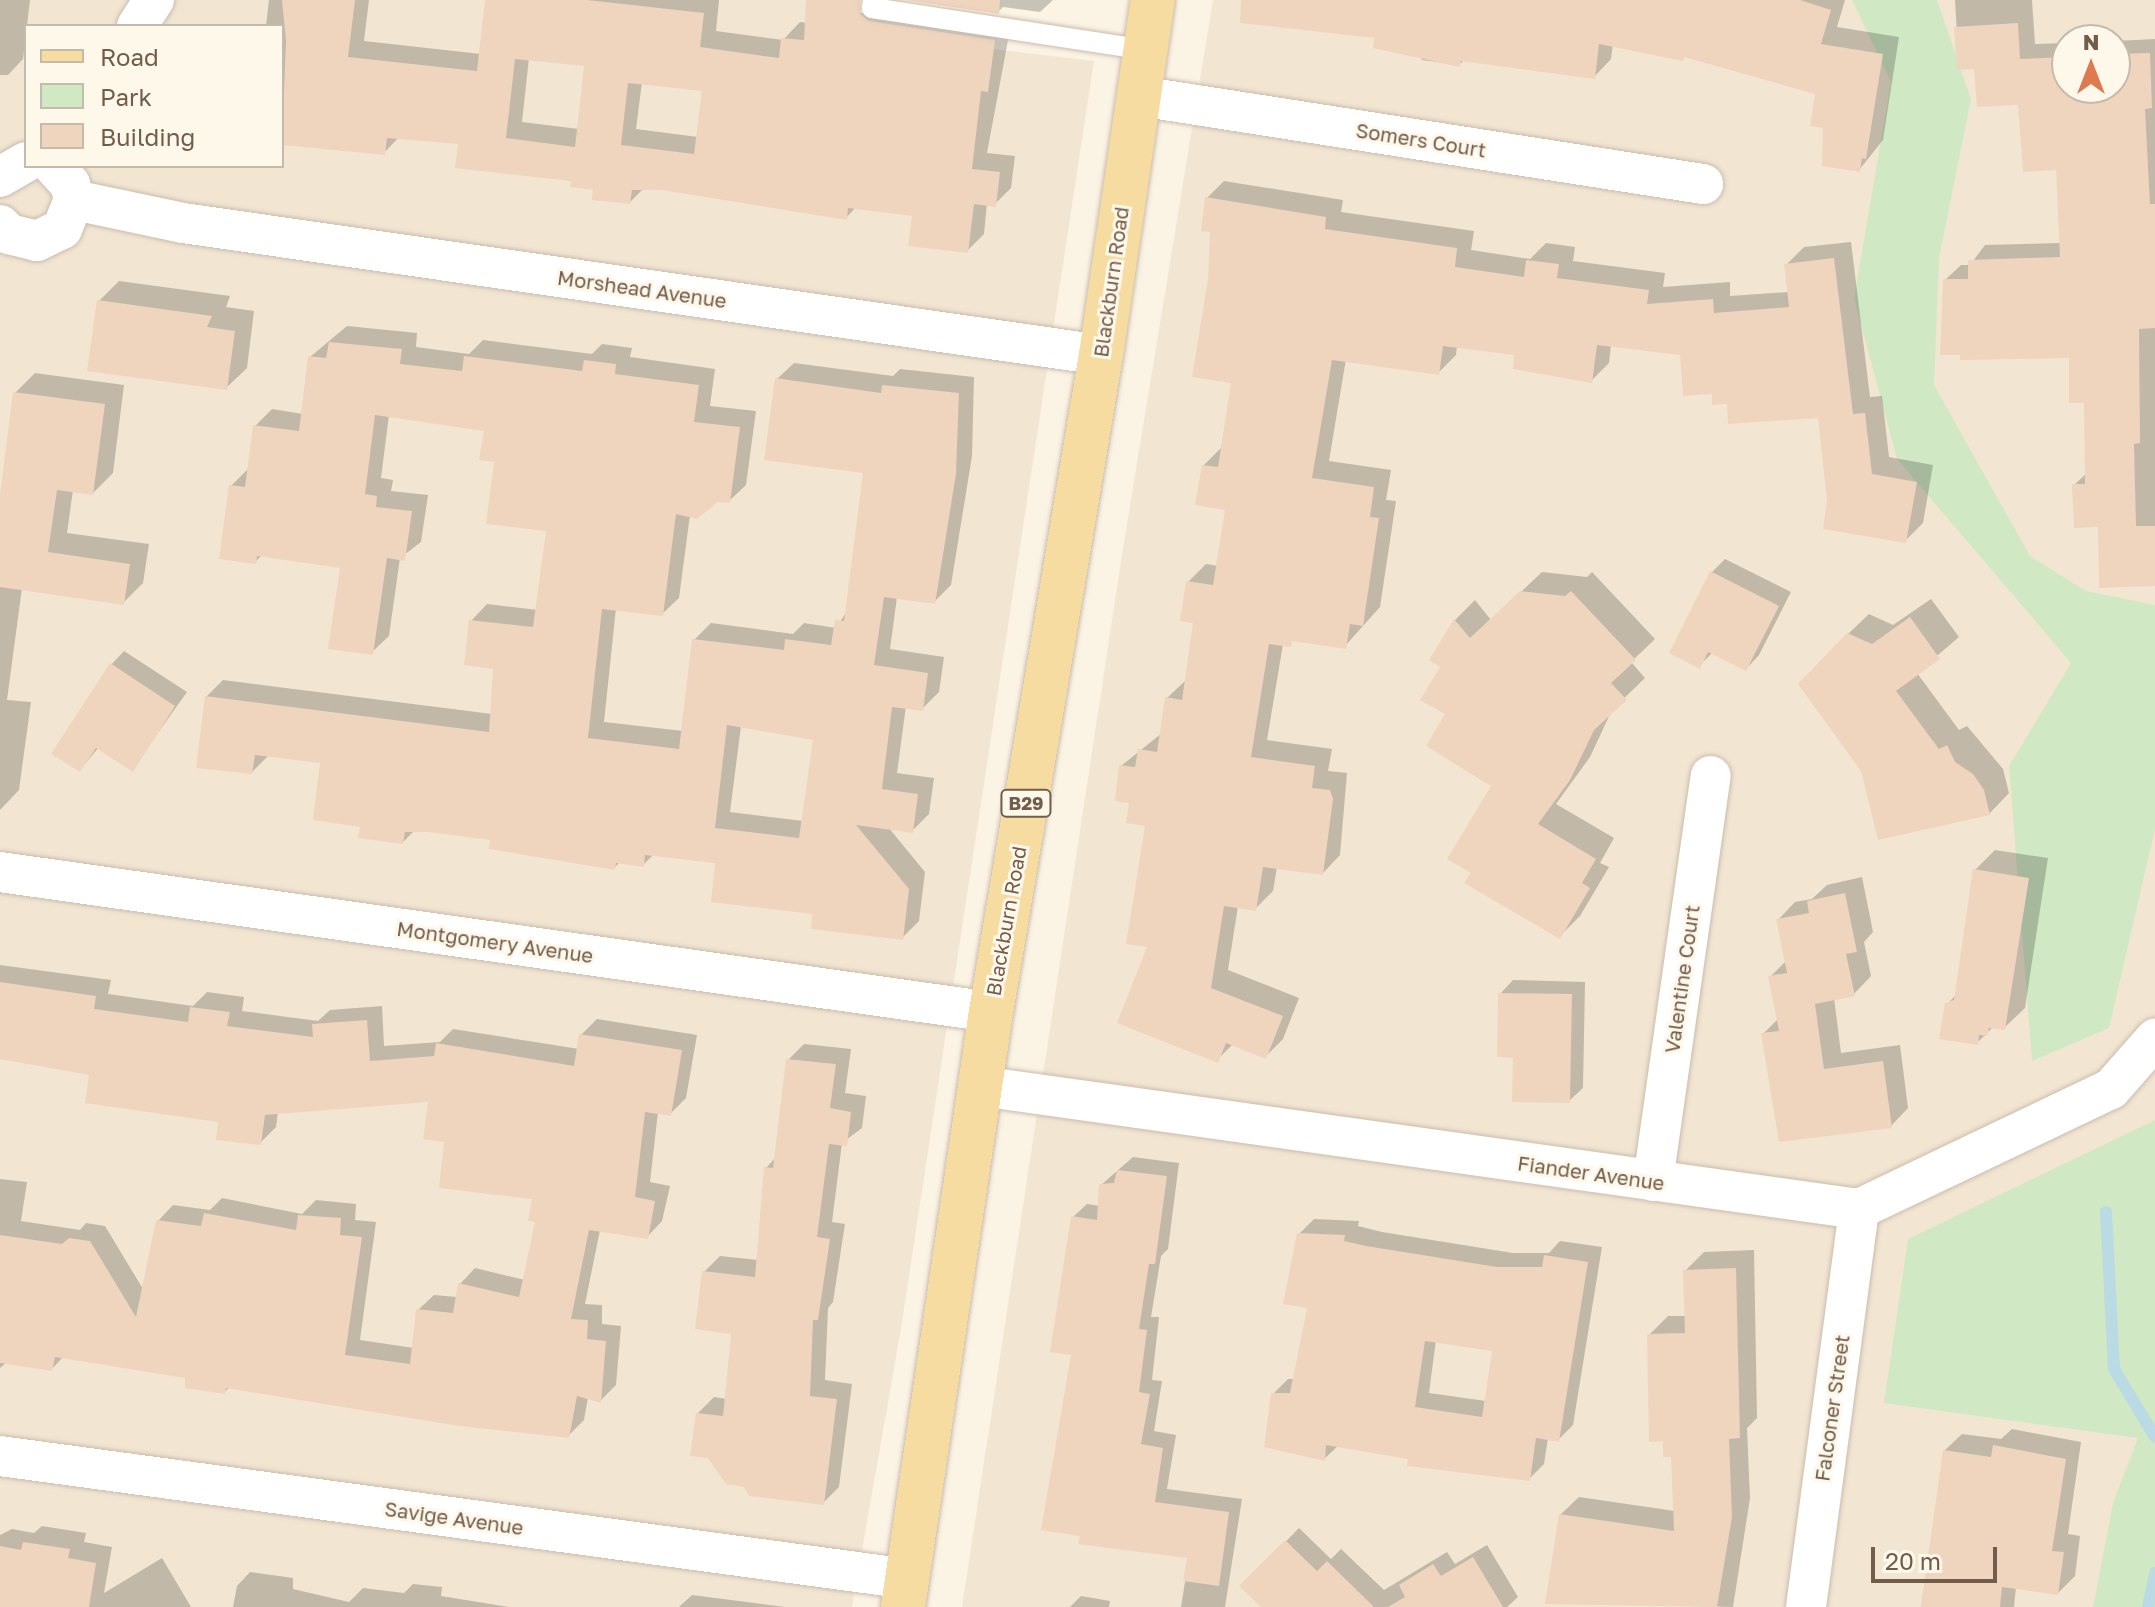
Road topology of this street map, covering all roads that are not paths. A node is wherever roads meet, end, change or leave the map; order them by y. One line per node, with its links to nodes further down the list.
1 (154, 0): 4 (street)
2 (873, 0): 5 (lane)
3 (1153, 0): 5 (main road, Blackburn Road / B29)
4 (138, 24)
5 (1146, 50): 6 (main road, Blackburn Road / B29)
6 (1139, 96): 9 (street, Somers Court); 12 (main road, Blackburn Road / B29)
7 (24, 163): 8 (street)
8 (0, 177)
9 (1703, 184)
10 (67, 189): 11 (street, Morshead Avenue); 12 (street, Morshead Avenue)
11 (8, 244)
12 (1101, 355): 15 (main road, Blackburn Road / B29)
13 (1711, 776): 18 (street, Valentine Court)
14 (0, 872): 15 (street, Montgomery Avenue)
15 (991, 1012): 17 (main road, Blackburn Road / B29)
16 (2155, 1039): 19 (street)
17 (980, 1086): 18 (street, Fiander Avenue); 21 (main road, Blackburn Road / B29)
18 (1653, 1181): 19 (street, Fiander Avenue)
19 (1859, 1209): 22 (street, Falconer Street)
20 (0, 1456): 21 (street, Savige Avenue)
21 (906, 1593)
22 (1806, 1607)

